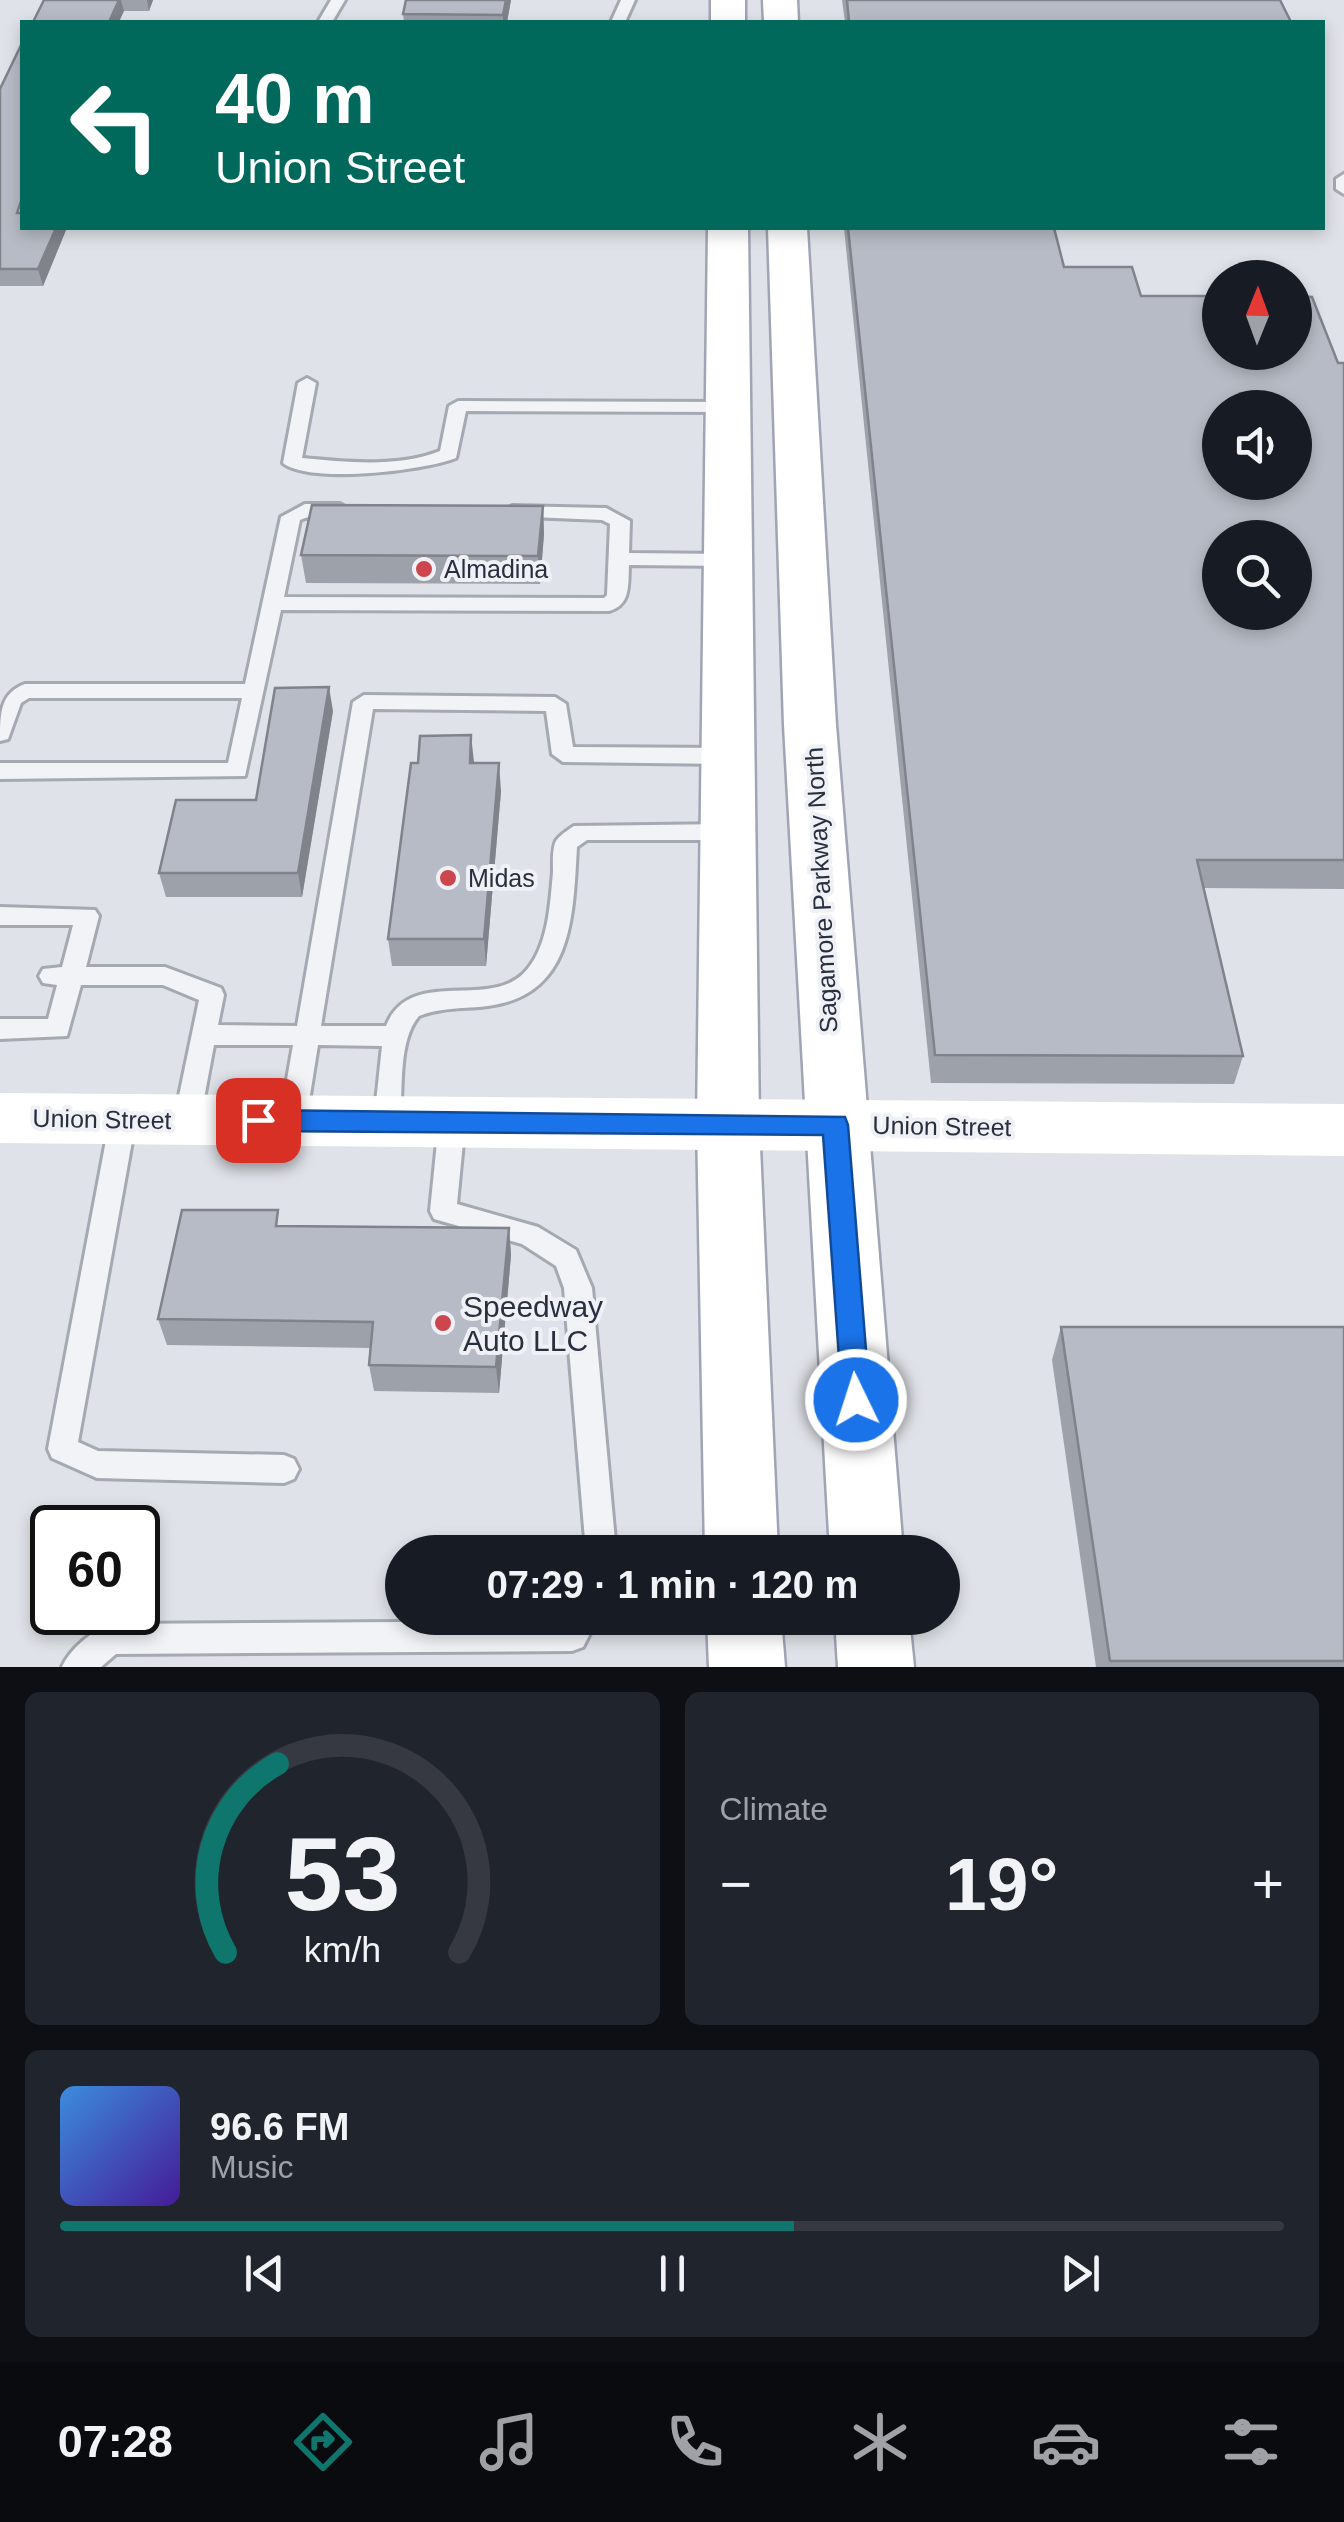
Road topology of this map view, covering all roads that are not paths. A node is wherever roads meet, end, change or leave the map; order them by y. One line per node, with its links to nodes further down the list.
1 (1344, 179): 2 (lane)
2 (1344, 189)
3 (728, 230): 6 (main road)
4 (787, 230): 30 (main road, Sagamore Parkway North)
5 (307, 384): 6 (lane)
6 (728, 407): 10 (main road)
7 (362, 510): 11 (lane)
8 (493, 512): 9 (lane)
9 (619, 559): 10 (lane); 11 (lane)
10 (728, 560): 14 (main road)
11 (273, 603): 12 (lane)
12 (254, 692): 13 (lane); 15 (lane)
13 (0, 734)
14 (728, 756): 16 (main road); 21 (lane)
15 (0, 771)
16 (728, 832): 22 (lane); 29 (main road)
17 (0, 916): 18 (lane)
18 (61, 976): 19 (lane); 20 (lane)
19 (0, 1029)
20 (204, 1035): 21 (lane); 25 (lane)
21 (308, 1036): 22 (lane); 26 (lane)
22 (398, 1036): 27 (lane)
23 (0, 1118): 24 (main road, Union Street)
24 (123, 1119): 25 (main road, Union Street); 32 (lane)
25 (187, 1120): 26 (main road, Union Street)
26 (293, 1120): 27 (main road, Union Street)
27 (387, 1121): 28 (main road, Union Street)
28 (452, 1122): 29 (main road, Union Street); 33 (lane)
29 (728, 1124): 30 (main road, Union Street); 34 (main road)
30 (836, 1125): 31 (main road, Union Street); 35 (main road, Sagamore Parkway North)
31 (1344, 1130)
32 (284, 1469)
33 (600, 1535)
34 (741, 1535)
35 (866, 1535)
36 (573, 1635): 39 (lane)
37 (745, 1635): 40 (main road)
38 (873, 1635): 41 (main road)
39 (78, 1667)
40 (746, 1667)
41 (876, 1667)

